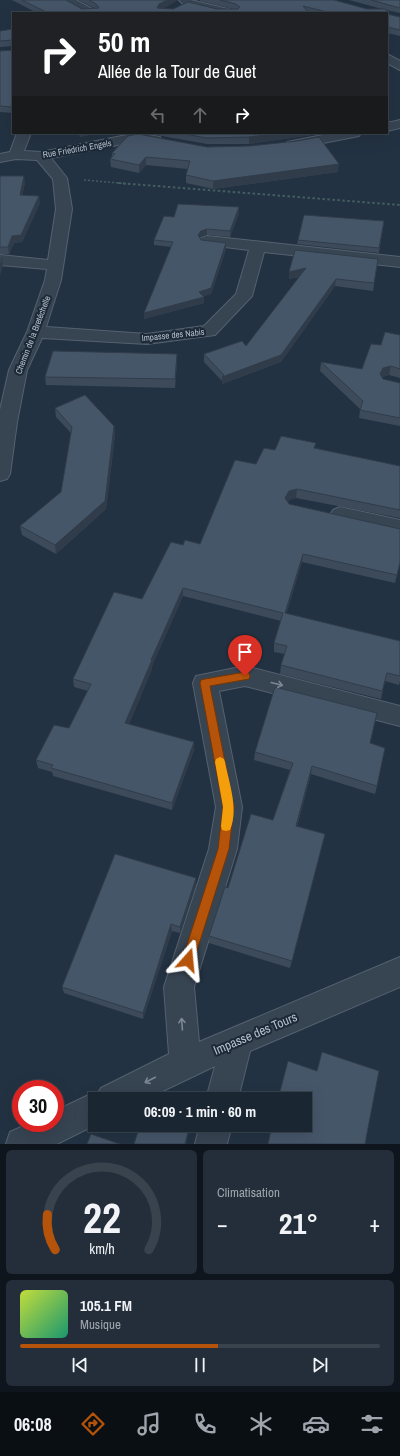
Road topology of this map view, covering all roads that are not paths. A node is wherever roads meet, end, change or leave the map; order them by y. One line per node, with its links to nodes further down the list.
1 (67, 0): 4 (street)
2 (189, 1): 3 (street); 5 (street)
3 (176, 8)
4 (90, 12)
5 (228, 12)
6 (388, 59): 7 (street)
7 (400, 66)
8 (400, 124): 9 (street)
9 (388, 126)
10 (24, 134): 15 (street)
11 (349, 134): 14 (street)
12 (136, 135): 13 (street, Rue Friedrich Engels); 16 (street, Rue Friedrich Engels)
13 (169, 143)
14 (280, 146)
15 (16, 155): 16 (street, Rue Friedrich Engels); 17 (street, Rue Friedrich Engels)
16 (41, 156): 22 (street, Chemin de la Bretéchelle)
17 (0, 158)
18 (207, 241): 19 (street)
19 (258, 246): 21 (street); 23 (street, Impasse des Nabis)
20 (0, 260): 22 (street)
21 (400, 262)
22 (55, 265): 23 (street, Chemin de la Bretéchelle)
23 (36, 332): 24 (street, Chemin de la Bretéchelle)
24 (3, 421): 25 (street, Chemin de la Bretéchelle)
25 (0, 474)
26 (318, 511): 27 (street)
27 (400, 528)
28 (400, 716): 31 (street, one-way to 28)
29 (400, 972): 30 (street, Impasse des Tours)
30 (237, 1040): 31 (street, Impasse des Tours); 33 (street)
31 (185, 1063): 32 (street, Impasse des Tours, one-way to 32)
32 (126, 1092)
33 (224, 1092)
34 (88, 1111): 36 (street)
35 (214, 1132): 37 (street)
36 (22, 1144)
37 (211, 1144)

